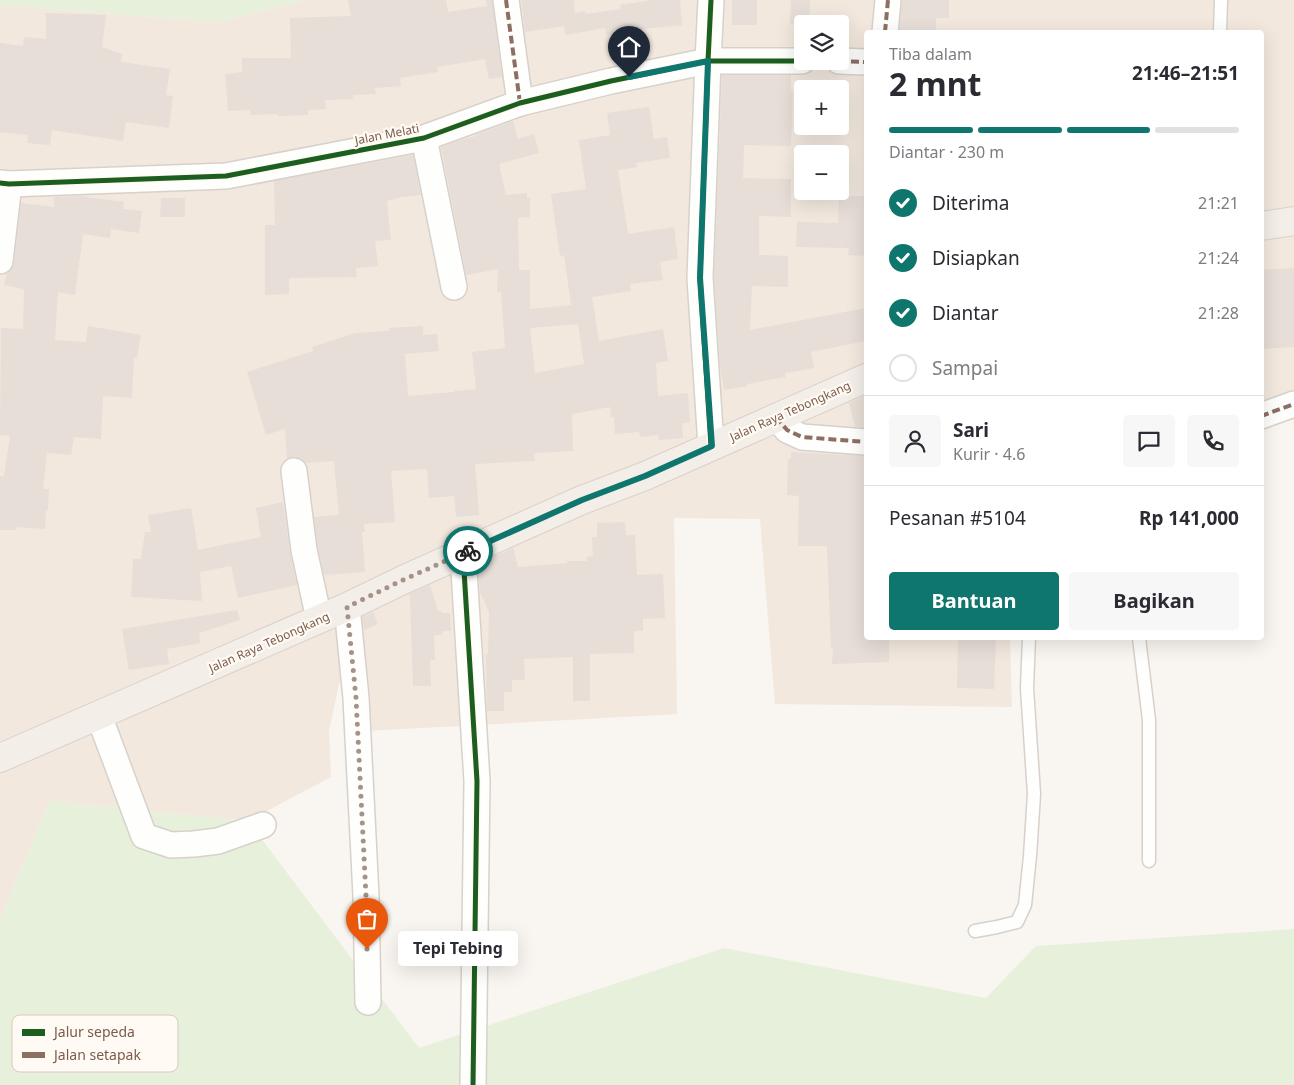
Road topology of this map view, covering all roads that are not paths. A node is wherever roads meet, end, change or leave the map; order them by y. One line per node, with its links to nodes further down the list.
1 (506, 0): 11 (street)
2 (711, 0): 7 (street)
3 (888, 0): 5 (street)
4 (1221, 0): 6 (lane)
5 (885, 30)
6 (1220, 30)
7 (708, 61): 8 (street, Jalan Melati); 11 (street, Jalan Melati); 23 (street)
8 (794, 61)
9 (849, 61): 10 (street)
10 (864, 62)
11 (520, 104): 12 (street, Jalan Melati)
12 (424, 138): 13 (street, Jalan Melati); 17 (street)
13 (5, 184): 16 (street)
14 (1294, 221): 15 (main road)
15 (1264, 226)
16 (0, 261)
17 (454, 287)
18 (864, 379): 21 (main road, Jalan Raya Tebongkang)
19 (1294, 404): 20 (street)
20 (1264, 415)
21 (776, 417): 22 (street); 23 (main road, Jalan Raya Tebongkang)
22 (864, 442)
23 (712, 446): 25 (main road, Jalan Raya Tebongkang)
24 (294, 471): 27 (street)
25 (463, 554): 26 (main road, Jalan Raya Tebongkang); 36 (street)
26 (347, 607): 27 (main road, Jalan Raya Tebongkang); 35 (street)
27 (319, 620): 30 (main road, Jalan Raya Tebongkang)
28 (1029, 640): 34 (lane)
29 (1138, 640): 33 (lane)
30 (99, 716): 31 (main road, Jalan Raya Tebongkang); 32 (street)
31 (0, 758)
32 (263, 825)
33 (1150, 861)
34 (975, 931)
35 (368, 1002)
36 (473, 1085)

